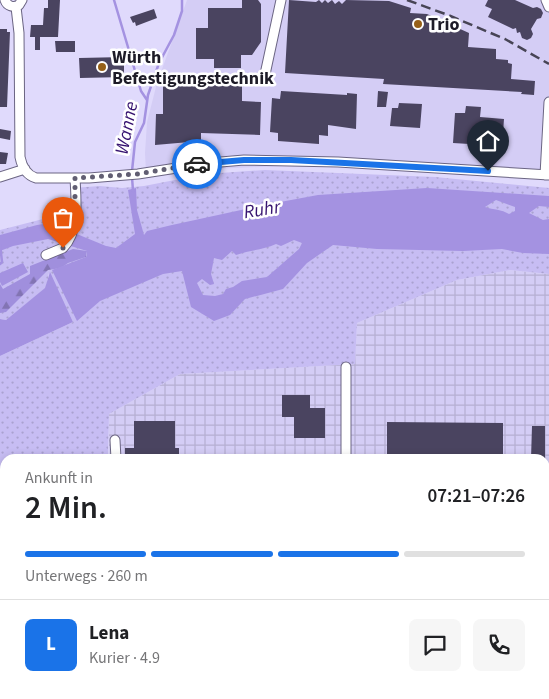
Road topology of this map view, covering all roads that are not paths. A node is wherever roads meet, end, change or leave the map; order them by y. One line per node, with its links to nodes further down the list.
1 (281, 0): 6 (street)
2 (546, 0): 5 (street)
3 (3, 1): 4 (street)
4 (19, 3): 8 (street)
5 (549, 7)
6 (264, 79)
7 (549, 102): 9 (street)
8 (25, 169): 10 (street); 11 (street)
9 (547, 175): 11 (street)
10 (0, 177)
11 (75, 178): 12 (street)
12 (46, 255)
13 (346, 367): 16 (street)
14 (115, 440): 15 (street)
15 (116, 454)
16 (346, 454)

